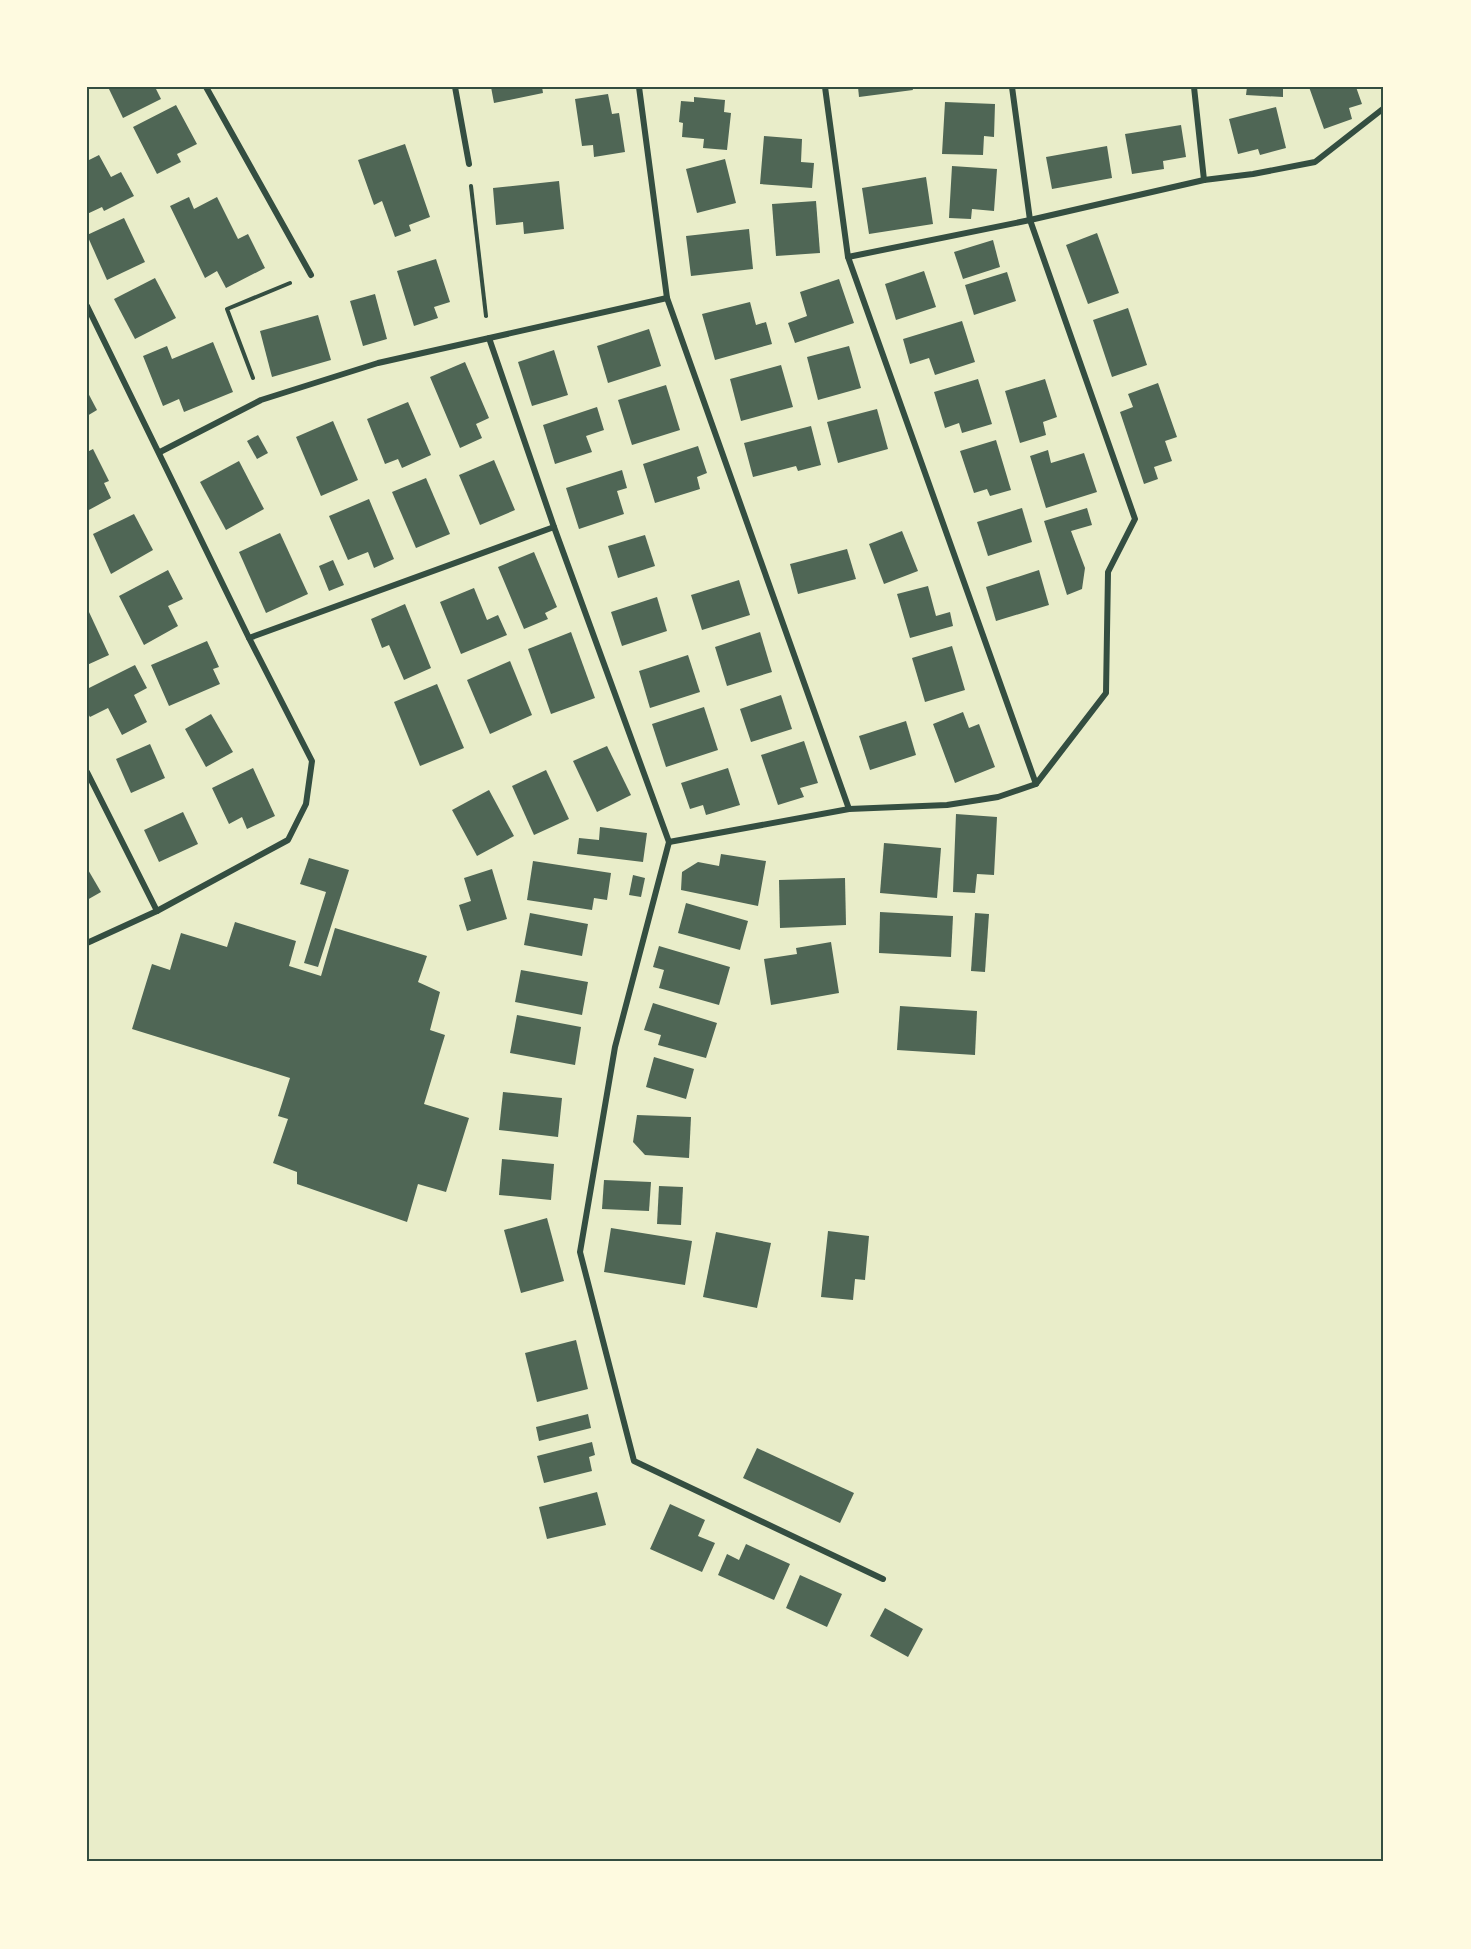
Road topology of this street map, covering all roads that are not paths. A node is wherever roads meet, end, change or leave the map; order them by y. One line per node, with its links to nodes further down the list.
1 (206, 87): 12 (street)
2 (455, 87): 8 (street)
3 (639, 87): 13 (street)
4 (825, 87): 11 (street)
5 (1012, 87): 10 (street)
6 (1194, 87): 9 (street)
7 (1384, 108): 9 (street)
8 (469, 164)
9 (1204, 180): 10 (street)
10 (1030, 220): 11 (street); 20 (street)
11 (848, 258): 20 (street)
12 (311, 275)
13 (667, 298): 15 (street); 21 (street)
14 (87, 306): 16 (street)
15 (489, 338): 16 (street); 17 (street)
16 (160, 452): 18 (street)
17 (554, 527): 18 (street); 22 (street)
18 (249, 638): 23 (street)
19 (87, 772): 23 (street)
20 (1036, 784): 21 (street)
21 (849, 809): 22 (street)
22 (669, 842): 25 (street)
23 (158, 911): 24 (street)
24 (87, 943)
25 (884, 1579)

